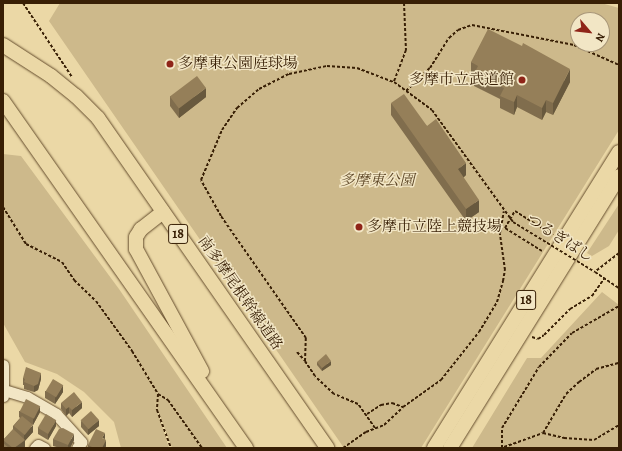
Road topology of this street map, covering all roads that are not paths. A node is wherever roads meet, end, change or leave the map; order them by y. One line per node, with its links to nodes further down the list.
1 (3, 45): 5 (main road, 南多摩尾根幹線道路 / 18)
2 (3, 101): 8 (main road)
3 (619, 152): 14 (main road, 18)
4 (619, 176): 15 (main road, 18)
5 (163, 212): 8 (main road); 13 (main road, 南多摩尾根幹線道路 / 18)
6 (3, 365): 7 (street)
7 (4, 394): 11 (street)
8 (223, 415): 12 (main road)
9 (36, 448): 10 (street)
10 (44, 448)
11 (77, 448)
12 (246, 448)
13 (327, 448)
14 (434, 448)
15 (450, 448)

